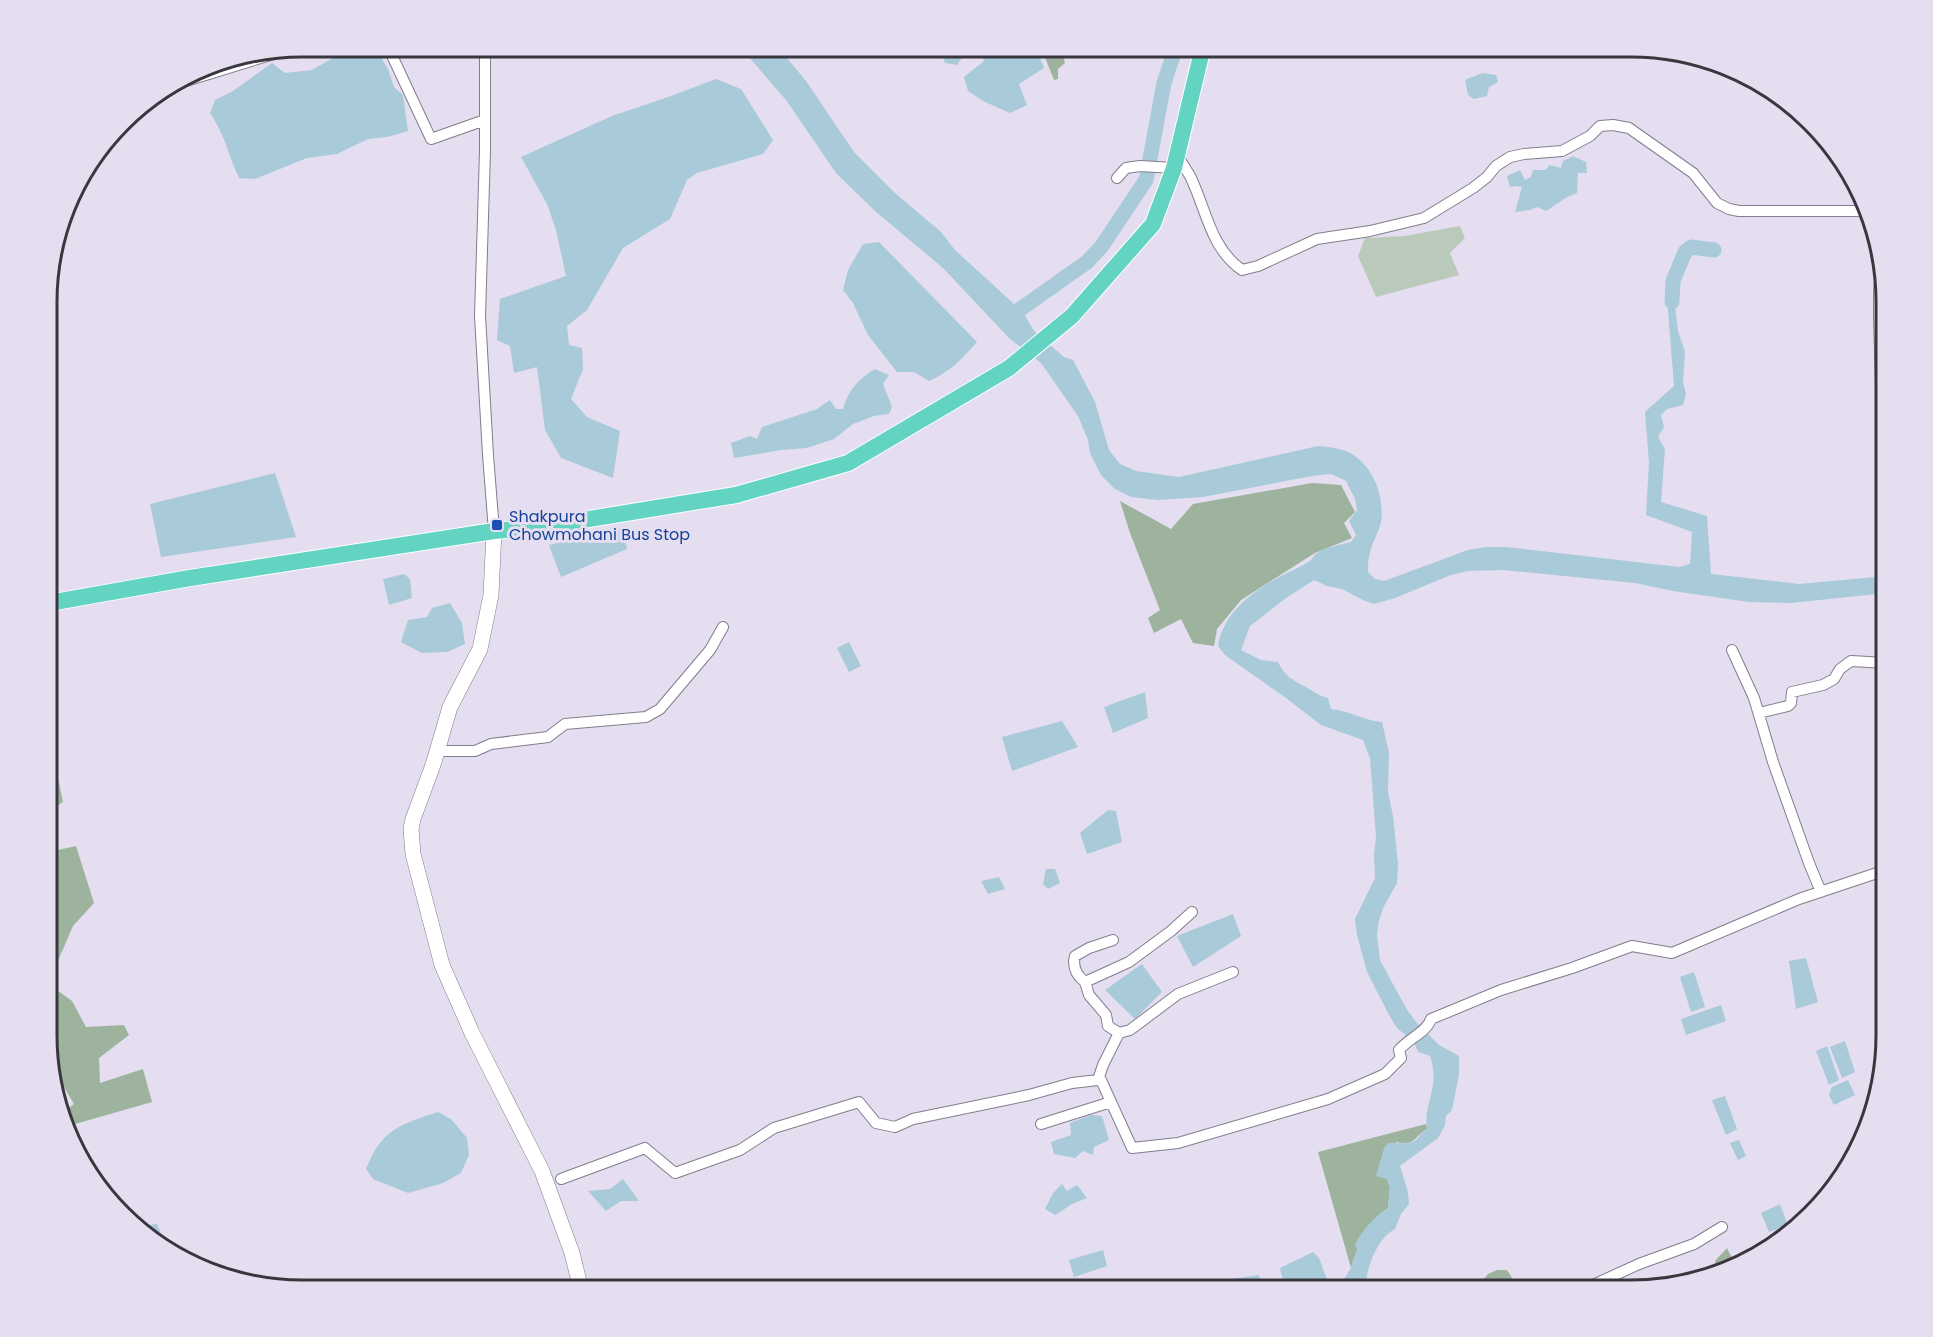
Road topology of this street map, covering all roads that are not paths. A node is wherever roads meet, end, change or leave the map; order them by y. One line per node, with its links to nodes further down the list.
1 (393, 57): 6 (street)
2 (485, 57): 6 (street)
3 (1200, 57): 7 (highway)
4 (241, 64): 5 (street)
5 (221, 71)
6 (485, 120): 10 (street)
7 (1170, 163): 8 (street); 9 (street); 10 (highway)
8 (1117, 178)
9 (1858, 211)
10 (494, 531): 11 (highway); 16 (main road)
11 (57, 602)
12 (723, 627): 16 (street)
13 (1731, 650): 15 (street)
14 (1876, 662): 15 (street)
15 (1759, 713): 18 (street)
16 (437, 751): 29 (main road)
17 (1876, 873): 18 (street)
18 (1821, 892): 25 (street)
19 (1192, 912): 22 (street)
20 (1113, 940): 22 (street)
21 (1233, 972): 23 (street)
22 (1085, 982): 23 (street)
23 (1119, 1033): 24 (street)
24 (1098, 1080): 25 (street); 27 (street)
25 (1111, 1102): 26 (street)
26 (1041, 1124)
27 (561, 1179)
28 (1722, 1227): 30 (street)
29 (579, 1280)
30 (1604, 1280)

